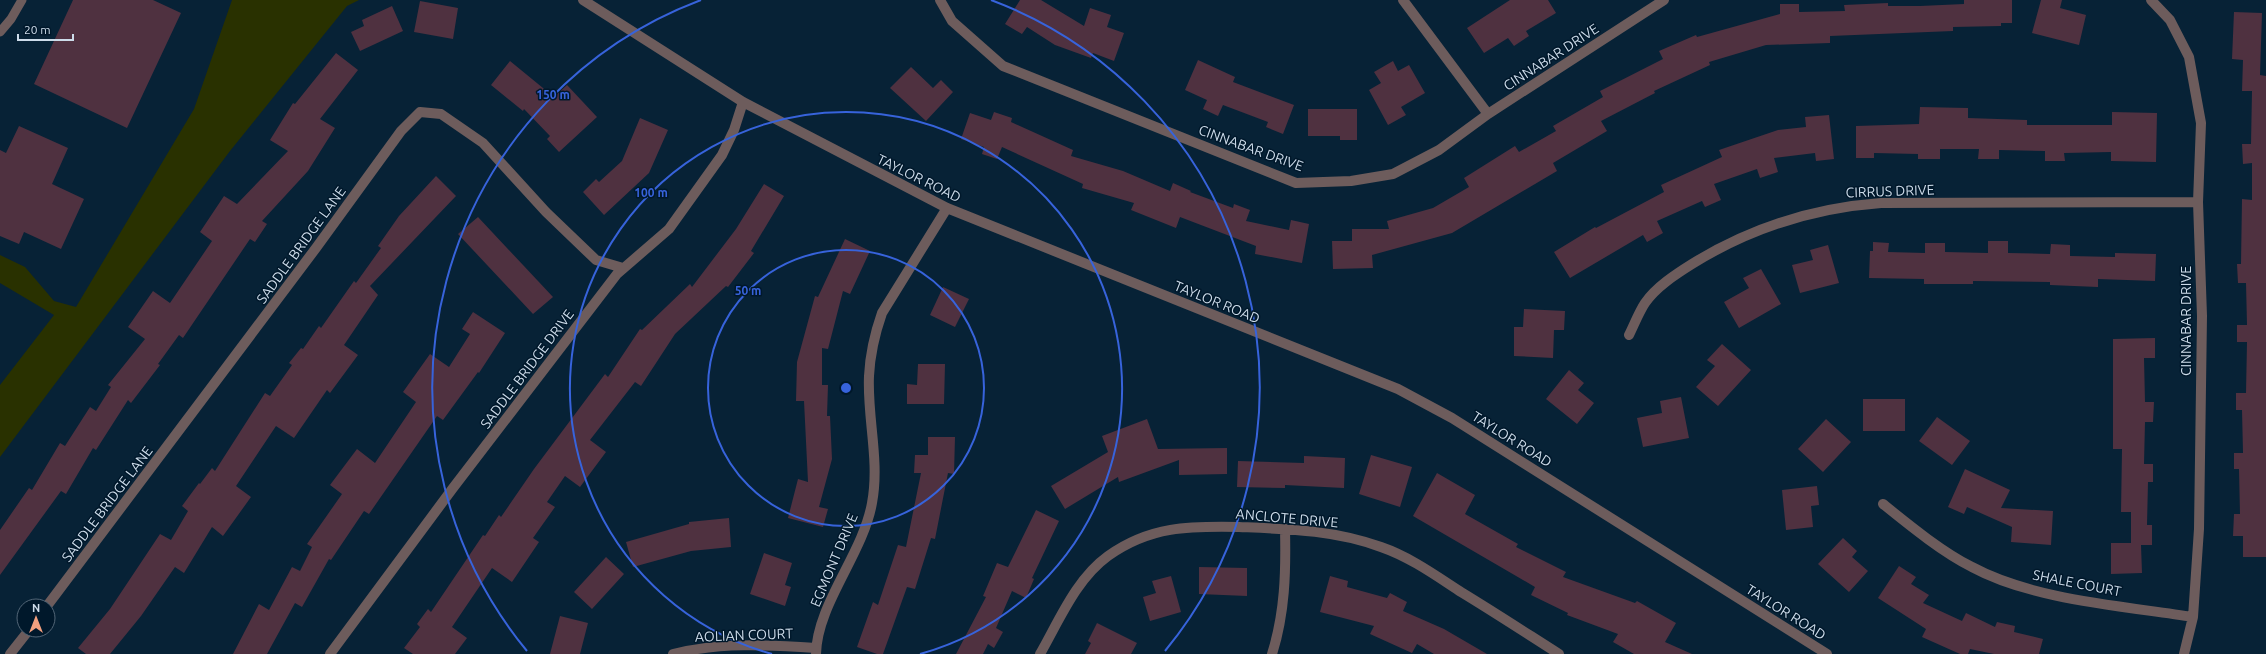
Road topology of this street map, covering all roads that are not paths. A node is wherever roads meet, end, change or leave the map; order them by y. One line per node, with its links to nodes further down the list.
1 (22, 0): 7 (lane)
2 (583, 0): 8 (street, TAYLOR ROAD)
3 (940, 0): 9 (street, CINNABAR DRIVE)
4 (1403, 0): 9 (street)
5 (1664, 0): 9 (street, CINNABAR DRIVE)
6 (2151, 0): 10 (street, CINNABAR DRIVE)
7 (0, 32)
8 (743, 102): 11 (street, TAYLOR ROAD); 12 (street, SADDLE BRIDGE DRIVE)
9 (1488, 114)
10 (2198, 202): 13 (street, CIRRUS DRIVE); 17 (street, CINNABAR DRIVE)
11 (946, 208): 19 (street, EGMONT DRIVE); 26 (street, TAYLOR ROAD)
12 (623, 268): 16 (street, SADDLE BRIDGE LANE); 21 (street, SADDLE BRIDGE DRIVE)
13 (1629, 335)
14 (1883, 504): 17 (street, SHALE COURT)
15 (1285, 529): 23 (street, ANCLOTE DRIVE); 24 (street); 25 (street, ANCLOTE DRIVE)
16 (53, 598)
17 (2193, 616): 27 (street, CINNABAR DRIVE)
18 (23, 638): 20 (street)
19 (816, 651): 22 (street, AOLIAN COURT)
20 (10, 654)
21 (330, 654)
22 (673, 654)
23 (1040, 654)
24 (1272, 654)
25 (1559, 654)
26 (1827, 654)
27 (2184, 654)

